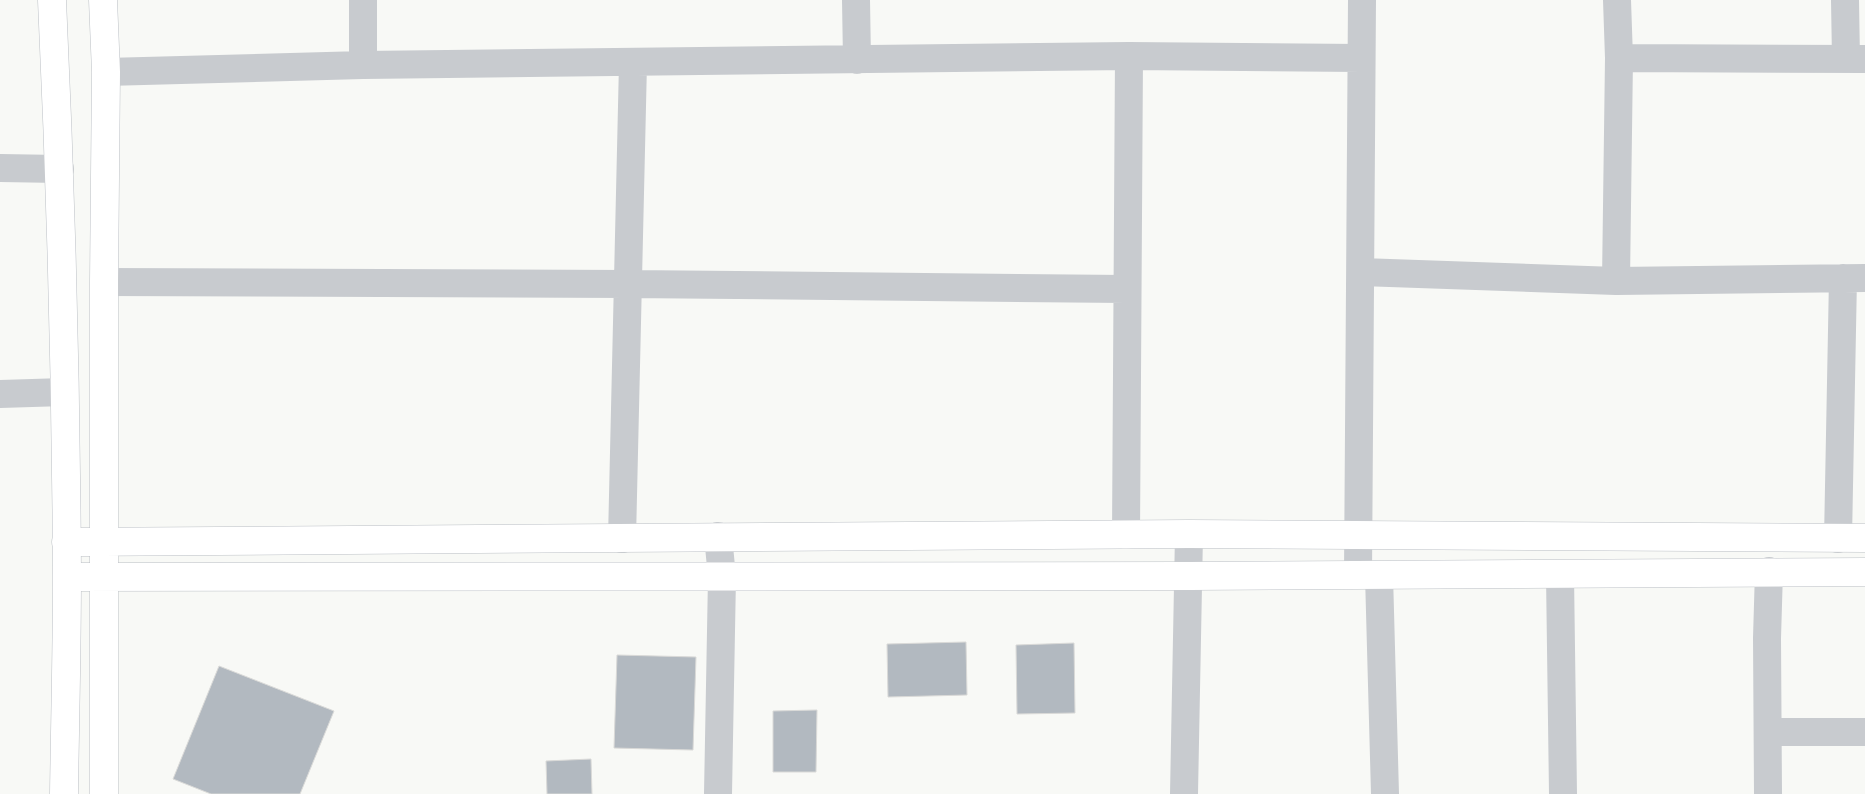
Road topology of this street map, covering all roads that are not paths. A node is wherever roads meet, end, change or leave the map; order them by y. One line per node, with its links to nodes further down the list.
1 (52, 0): 17 (street)
2 (102, 0): 15 (street)
3 (363, 0): 14 (street)
4 (856, 0): 12 (street)
5 (1362, 0): 9 (street)
6 (1617, 0): 10 (street)
7 (1845, 0): 11 (street)
8 (1129, 56): 9 (street); 12 (street); 23 (street)
9 (1361, 58): 18 (street)
10 (1619, 58): 11 (street); 20 (street)
11 (1856, 59)
12 (856, 60): 13 (street)
13 (632, 63): 14 (street); 22 (street)
14 (362, 65): 15 (street)
15 (106, 72): 21 (street)
16 (0, 168): 17 (street)
17 (60, 169): 24 (street)
18 (1361, 272): 20 (street); 28 (street)
19 (1854, 278): 20 (street); 32 (street)
20 (1616, 280)
21 (104, 282): 22 (street); 34 (street)
22 (628, 284): 23 (street); 31 (street)
23 (1126, 289): 27 (street)
24 (64, 392): 25 (street); 33 (street)
25 (0, 394)
26 (1189, 534): 27 (street); 28 (street); 40 (street)
27 (1126, 535): 29 (street)
28 (1360, 535): 32 (street); 37 (street)
29 (718, 536): 31 (street); 39 (street)
30 (1865, 538): 32 (street)
31 (622, 539): 34 (street)
32 (1838, 539)
33 (66, 542): 34 (street); 41 (street)
34 (104, 542): 42 (street)
35 (1769, 571): 36 (street); 38 (street); 43 (street)
36 (1865, 572)
37 (1369, 575): 38 (street); 40 (street); 49 (street)
38 (1560, 575): 50 (street)
39 (722, 576): 40 (street); 42 (street); 47 (street)
40 (1189, 576): 48 (street)
41 (67, 577): 42 (street); 45 (street)
42 (105, 577): 46 (street)
43 (1768, 732): 44 (street); 51 (street)
44 (1865, 732)
45 (64, 794)
46 (104, 794)
47 (718, 794)
48 (1184, 794)
49 (1385, 794)
50 (1563, 794)
51 (1768, 794)

